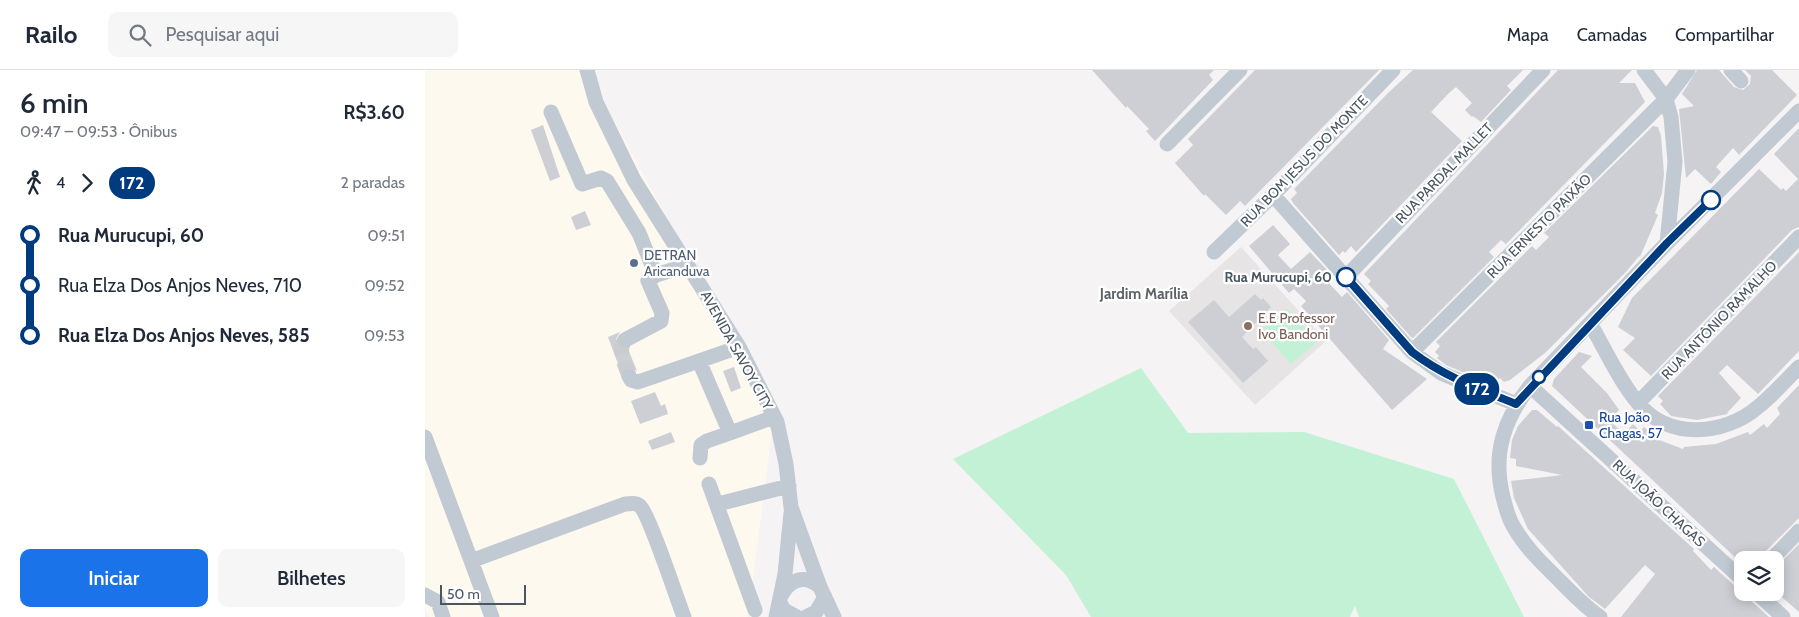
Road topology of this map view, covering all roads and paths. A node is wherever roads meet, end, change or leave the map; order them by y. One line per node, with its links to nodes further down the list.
1 (587, 70): 15 (street, AVENIDA SAVOY CITY)
2 (1240, 70): 10 (street)
3 (1393, 70): 11 (street, RUA BOM JESUS DO MONTE)
4 (1543, 70): 17 (street, RUA PARDAL MALLET)
5 (1644, 70): 7 (street)
6 (1688, 70): 7 (street, RUA ERNESTO PAIXÃO)
7 (1666, 99): 13 (street); 21 (street, RUA ERNESTO PAIXÃO)
8 (551, 112): 16 (street)
9 (1799, 112): 13 (street)
10 (1167, 144)
11 (1273, 195): 14 (street, RUA BOM JESUS DO MONTE); 17 (street)
12 (1799, 237): 26 (street, RUA ANTÔNIO RAMALHO)
13 (1667, 243): 18 (street)
14 (1214, 252)
15 (688, 264): 16 (street); 20 (street, AVENIDA SAVOY CITY)
16 (656, 275): 19 (street)
17 (1346, 277): 21 (street)
18 (1591, 325): 25 (street); 26 (street)
19 (625, 340)
20 (739, 347): 22 (street); 28 (street, AVENIDA SAVOY CITY)
21 (1412, 352): 27 (street)
22 (699, 361): 24 (street); 29 (street)
23 (1799, 367): 26 (street)
24 (629, 376)
25 (1530, 386): 27 (street); 39 (street, RUA JOÃO CHAGAS)
26 (1638, 403)
27 (1516, 404): 51 (street)
28 (774, 417): 29 (street); 33 (street, AVENIDA SAVOY CITY)
29 (731, 433): 31 (street)
30 (425, 437): 38 (street)
31 (700, 458)
32 (709, 484): 34 (street)
33 (789, 486): 34 (street); 35 (street, AVENIDA SAVOY CITY)
34 (718, 504): 44 (street)
35 (791, 507): 40 (street); 43 (street)
36 (1799, 531): 37 (street)
37 (1780, 551)
38 (471, 561): 46 (street); 47 (street)
39 (1734, 572)
40 (822, 592): 43 (street); 49 (street); 50 (street)
41 (425, 595): 45 (street)
42 (1766, 601): 52 (street)
43 (779, 606): 48 (street)
44 (755, 610)
45 (443, 617)
46 (492, 617)
47 (684, 617)
48 (797, 617)
49 (806, 617)
50 (834, 617)
51 (1600, 617)
52 (1783, 617)

